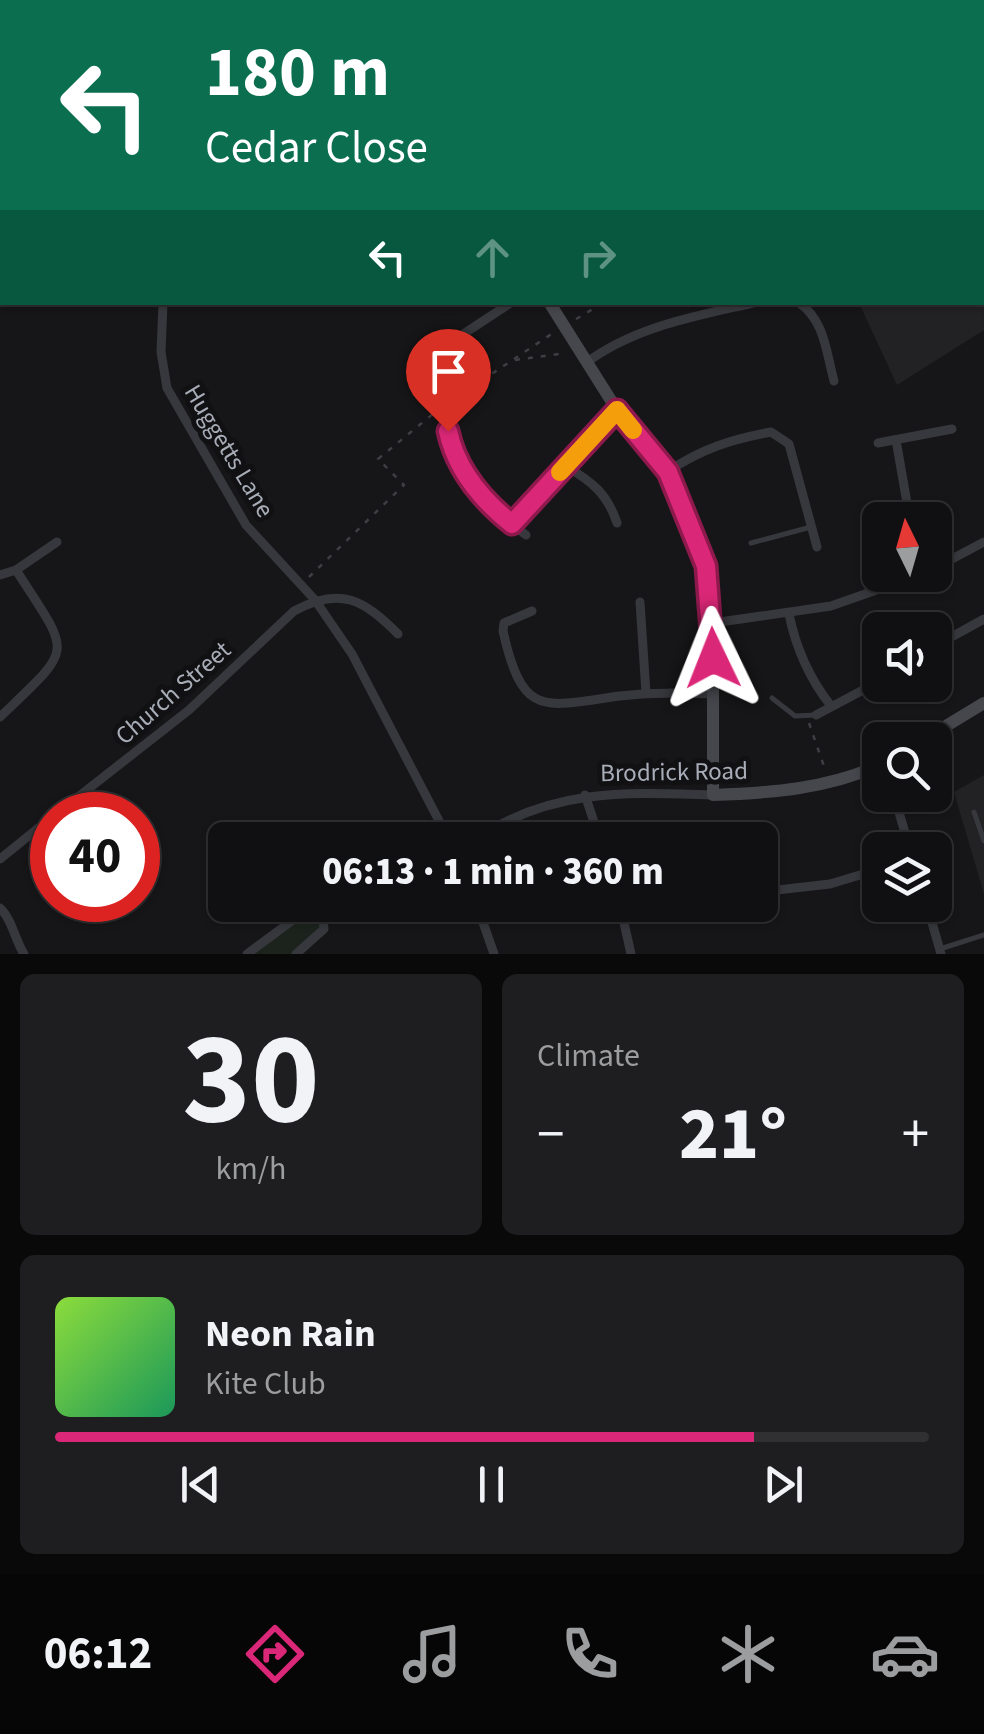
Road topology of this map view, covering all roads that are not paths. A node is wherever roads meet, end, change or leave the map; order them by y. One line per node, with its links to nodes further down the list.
1 (163, 305): 31 (street, Huggetts Lane)
2 (507, 305): 6 (street)
3 (551, 305): 7 (street)
4 (745, 305): 7 (street)
5 (802, 305): 8 (street)
6 (442, 348)
7 (582, 357): 9 (street)
8 (834, 381)
9 (617, 410): 16 (street); 17 (street)
10 (952, 429): 12 (street)
11 (448, 431): 15 (street)
12 (896, 440): 14 (street); 18 (street)
13 (467, 442): 15 (street)
14 (878, 444)
15 (451, 445): 20 (street)
16 (566, 466): 19 (street); 20 (street)
17 (668, 472): 21 (street); 38 (street)
18 (907, 502)
19 (617, 523)
20 (512, 524): 22 (street)
21 (811, 527): 24 (lane); 26 (street)
22 (526, 535)
23 (57, 542): 28 (street)
24 (750, 542)
25 (984, 542): 27 (street)
26 (817, 547)
27 (952, 559)
28 (16, 570): 29 (street); 47 (street)
29 (0, 575)
30 (871, 592): 34 (street)
31 (314, 600): 39 (street); 51 (street, Church Street); 55 (street, Huggetts Lane)
32 (640, 602): 42 (street)
33 (532, 612): 37 (street)
34 (789, 614): 38 (street); 46 (street)
35 (492, 619): 37 (street)
36 (984, 619): 40 (street)
37 (504, 622): 42 (street)
38 (712, 623): 43 (street)
39 (398, 634)
40 (952, 637)
41 (862, 690): 46 (street)
42 (646, 693): 43 (street)
43 (714, 694): 52 (street)
44 (772, 698): 48 (lane)
45 (984, 703): 49 (street)
46 (831, 706): 48 (street)
47 (0, 716)
48 (816, 716)
49 (952, 722)
50 (862, 772): 52 (street, Brodrick Road)
51 (84, 792)
52 (712, 795): 53 (street, Brodrick Road)
53 (585, 796): 56 (street, Brodrick Road); 57 (street)
54 (974, 812): 59 (lane)
55 (440, 822)
56 (510, 822)
57 (594, 822)
58 (30, 835): 60 (street, Church Street)
59 (984, 841)
60 (0, 859)
61 (862, 874): 62 (street)
62 (778, 890)
63 (0, 908): 69 (street)
64 (484, 922): 72 (street)
65 (623, 922): 73 (street)
66 (932, 922): 68 (street)
67 (984, 934): 68 (lane)
68 (941, 952)
69 (24, 954)
70 (247, 954): 71 (street)
71 (296, 954)
72 (494, 954)
73 (630, 954)

